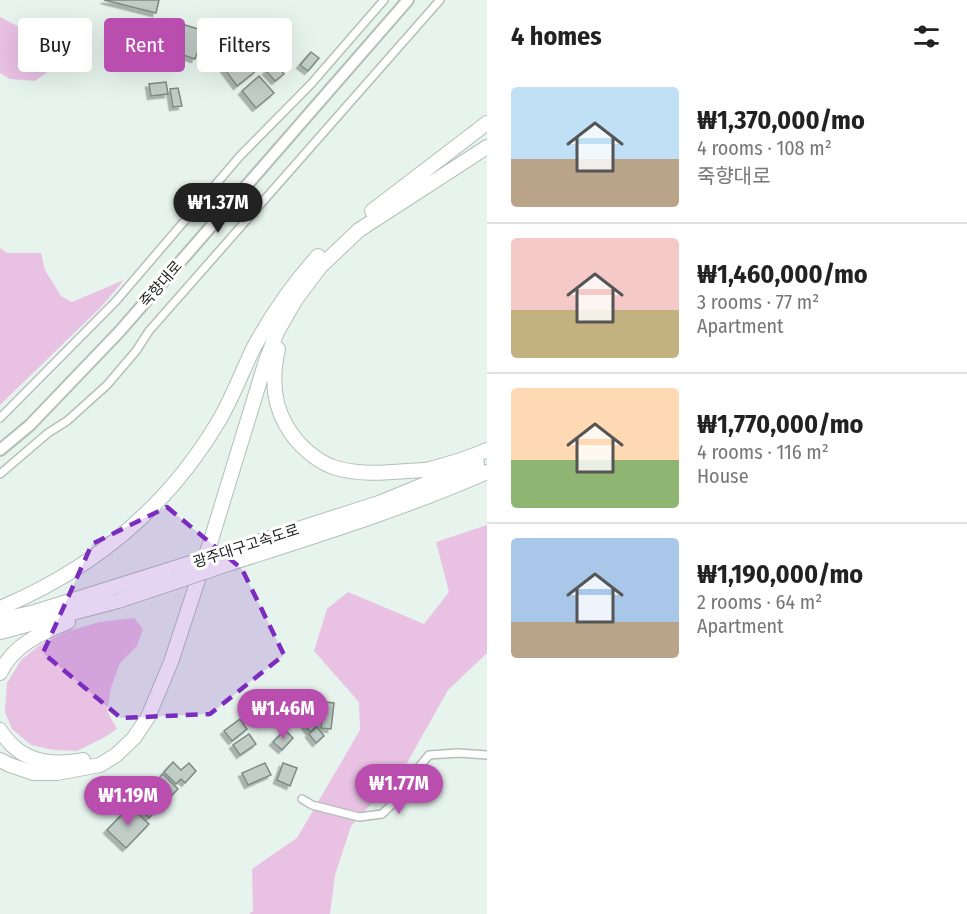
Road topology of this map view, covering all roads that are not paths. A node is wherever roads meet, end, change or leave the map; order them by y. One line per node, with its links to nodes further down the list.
1 (384, 0): 7 (street)
2 (408, 0): 8 (main road, 죽향대로)
3 (440, 0): 12 (street)
4 (487, 123): 6 (highway)
5 (487, 147): 6 (highway)
6 (291, 297): 9 (highway); 16 (highway); 20 (highway); 22 (highway)
7 (0, 418)
8 (0, 450)
9 (487, 450)
10 (487, 458): 13 (highway, 광주대구고속도로)
11 (487, 472): 13 (highway, 광주대구고속도로)
12 (0, 474)
13 (227, 558): 14 (highway, 광주대구고속도로, bridge)
14 (175, 575): 15 (highway, 광주대구고속도로); 17 (highway, 광주대구고속도로)
15 (117, 601): 18 (highway, 광주대구고속도로); 19 (highway)
16 (0, 608)
17 (0, 621)
18 (0, 632)
19 (0, 673)
20 (0, 729)
21 (487, 755): 23 (street)
22 (0, 760)
23 (302, 799)

